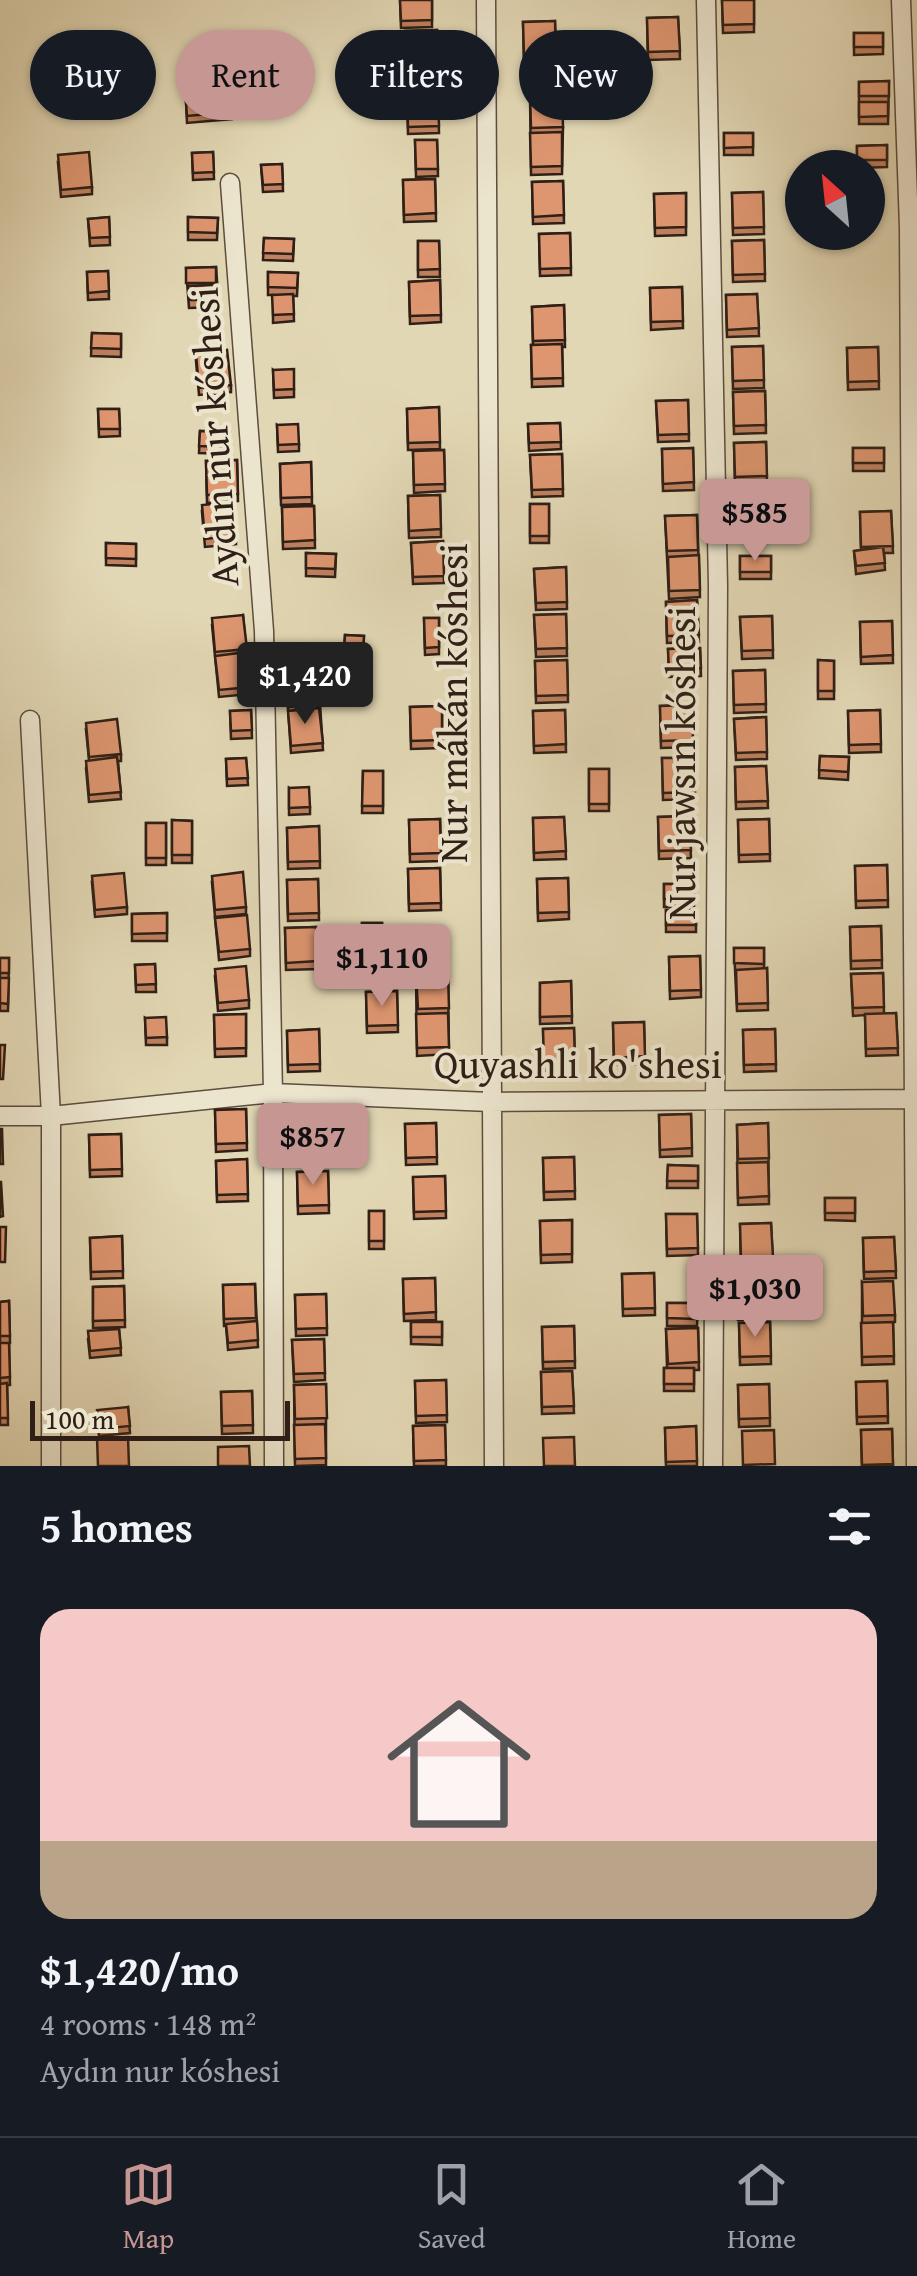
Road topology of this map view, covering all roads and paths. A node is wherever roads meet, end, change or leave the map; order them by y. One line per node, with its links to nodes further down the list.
1 (486, 0): 9 (street, Nur mákán kóshesi)
2 (706, 0): 7 (street, Nur jawsın kóshesi)
3 (901, 0): 8 (street)
4 (230, 183): 6 (street, Aydın nur kóshesi)
5 (30, 720): 11 (street)
6 (274, 1093): 9 (street, Quyashli ko'shesi); 11 (street, Quyashli ko'shesi); 13 (street, Aydın nur kóshesi)
7 (714, 1099): 8 (street, Quyashli ko'shesi); 9 (street, Quyashli ko'shesi); 15 (street, Nur jawsın kóshesi)
8 (915, 1099): 16 (street)
9 (490, 1102): 14 (street, Nur mákán kóshesi)
10 (0, 1116): 11 (street, Quyashli ko'shesi)
11 (50, 1116): 12 (street)
12 (51, 1466)
13 (274, 1466)
14 (494, 1466)
15 (713, 1466)
16 (916, 1466)

